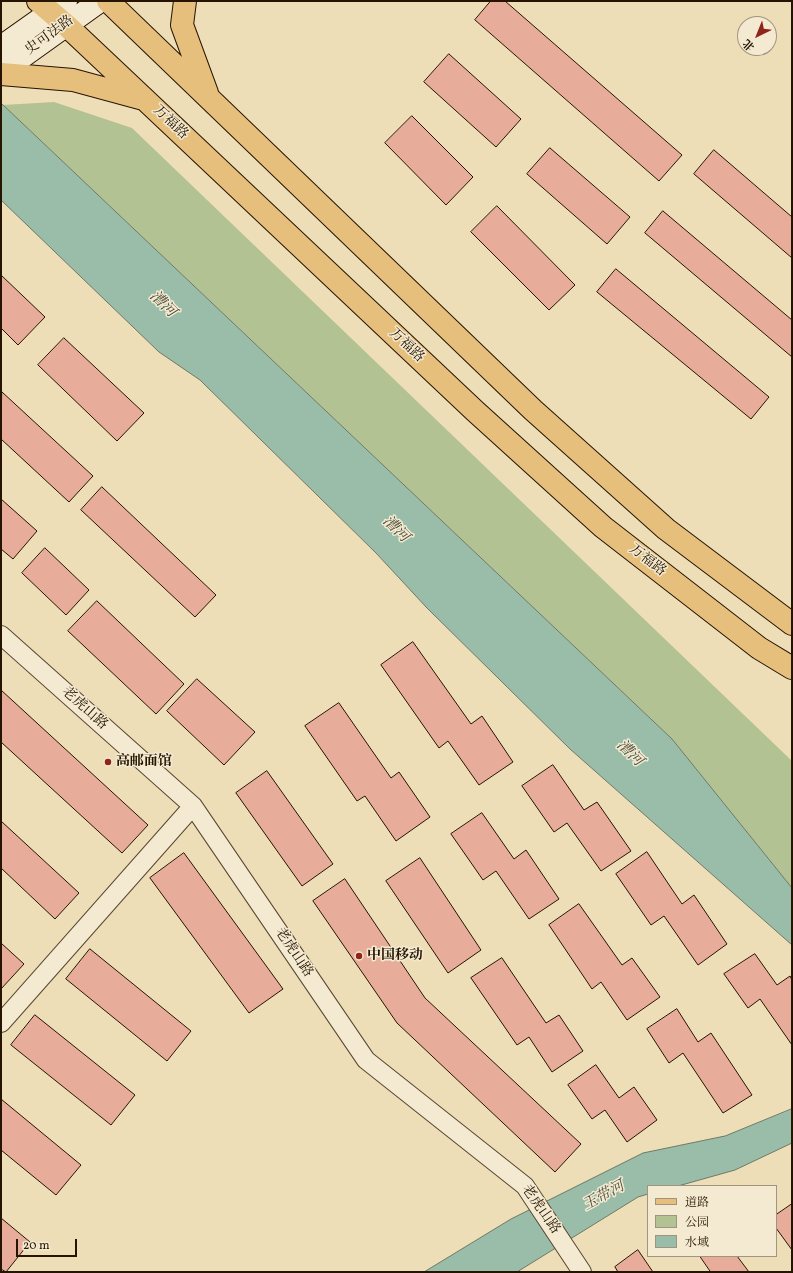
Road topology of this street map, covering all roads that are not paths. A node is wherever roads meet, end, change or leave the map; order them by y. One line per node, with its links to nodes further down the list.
1 (100, 1): 4 (main road, 史可法路)
2 (108, 1): 7 (main road)
3 (185, 1): 7 (main road)
4 (55, 10): 5 (main road, 史可法路); 6 (main road, 史可法路); 8 (main road, 万福路)
5 (1, 47)
6 (1, 73): 8 (main road)
7 (208, 98): 9 (main road)
8 (146, 100): 11 (main road, 万福路)
9 (792, 624)
10 (1, 635): 12 (street, 老虎山路)
11 (792, 668)
12 (193, 806): 13 (street); 14 (street, 老虎山路)
13 (1, 1023)
14 (582, 1272)

